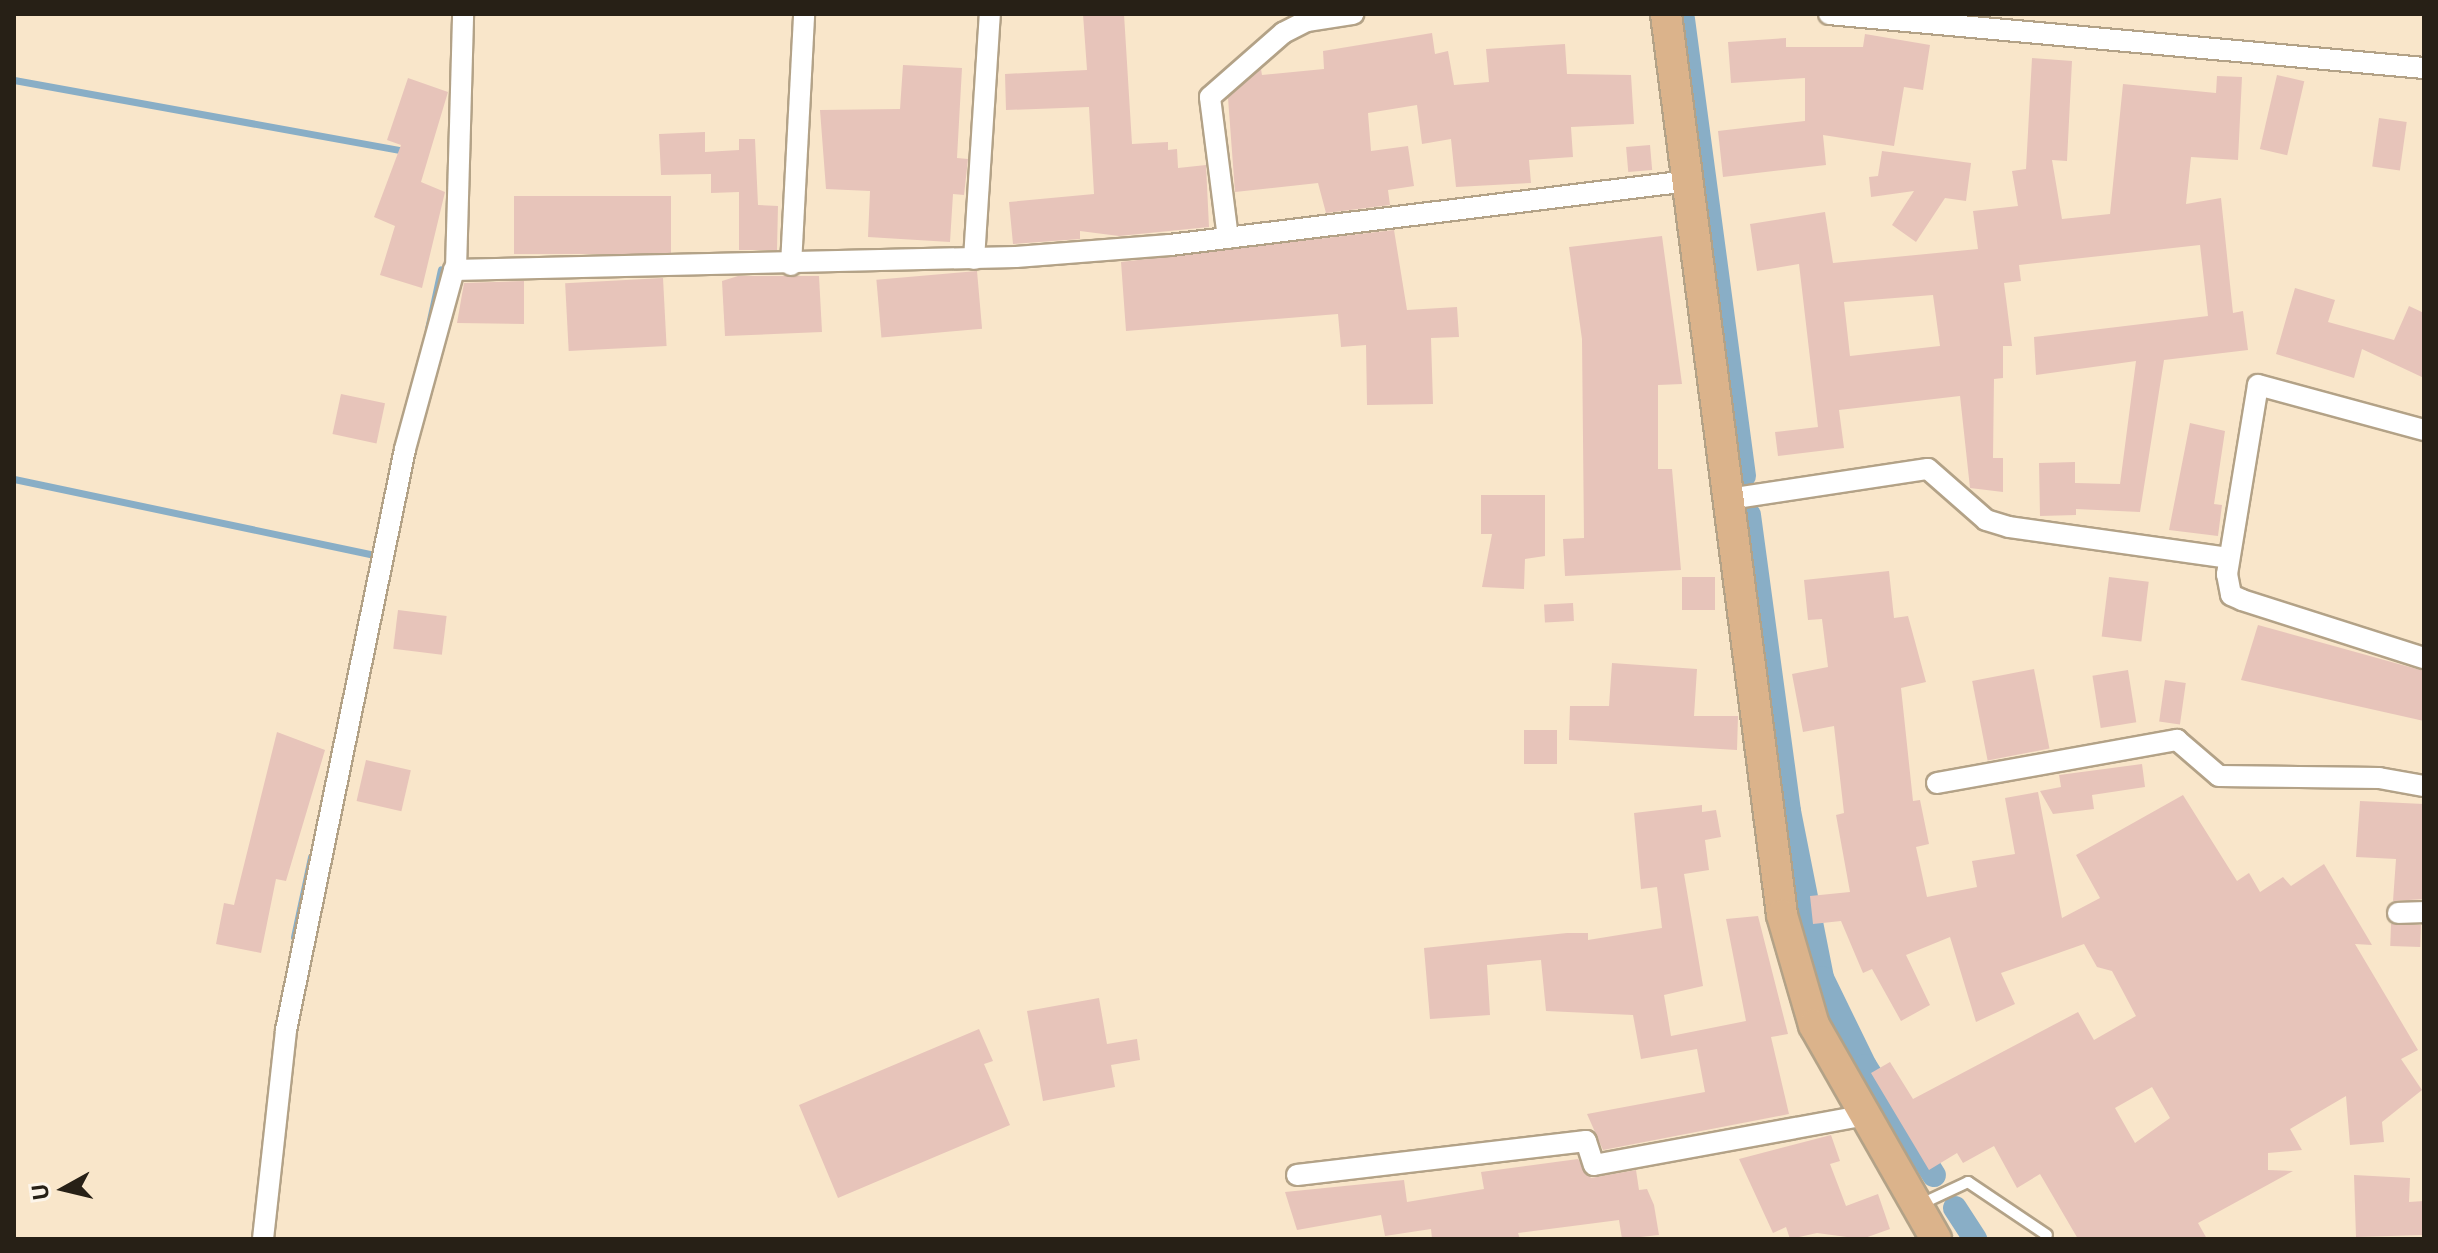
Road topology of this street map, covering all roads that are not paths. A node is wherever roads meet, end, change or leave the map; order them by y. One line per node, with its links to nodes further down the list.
1 (463, 14): 12 (street)
2 (804, 14): 11 (street)
3 (990, 14): 10 (street)
4 (1353, 14): 9 (street)
5 (1666, 14): 8 (main road)
6 (1829, 14): 7 (street)
7 (2424, 68)
8 (1688, 181): 9 (street); 14 (main road)
9 (1228, 238): 10 (street)
10 (974, 259): 11 (street)
11 (791, 265): 12 (street)
12 (456, 269): 25 (street)
13 (2424, 430): 15 (street)
14 (1729, 499): 15 (street); 21 (main road)
15 (2229, 558): 16 (street)
16 (2424, 658)
17 (1937, 783): 18 (street)
18 (2424, 786)
19 (2424, 912): 20 (street)
20 (2398, 913)
21 (1860, 1116): 22 (street); 23 (main road)
22 (1297, 1175)
23 (1915, 1206): 24 (lane); 26 (main road)
24 (2047, 1235)
25 (263, 1239)
26 (1936, 1239)

